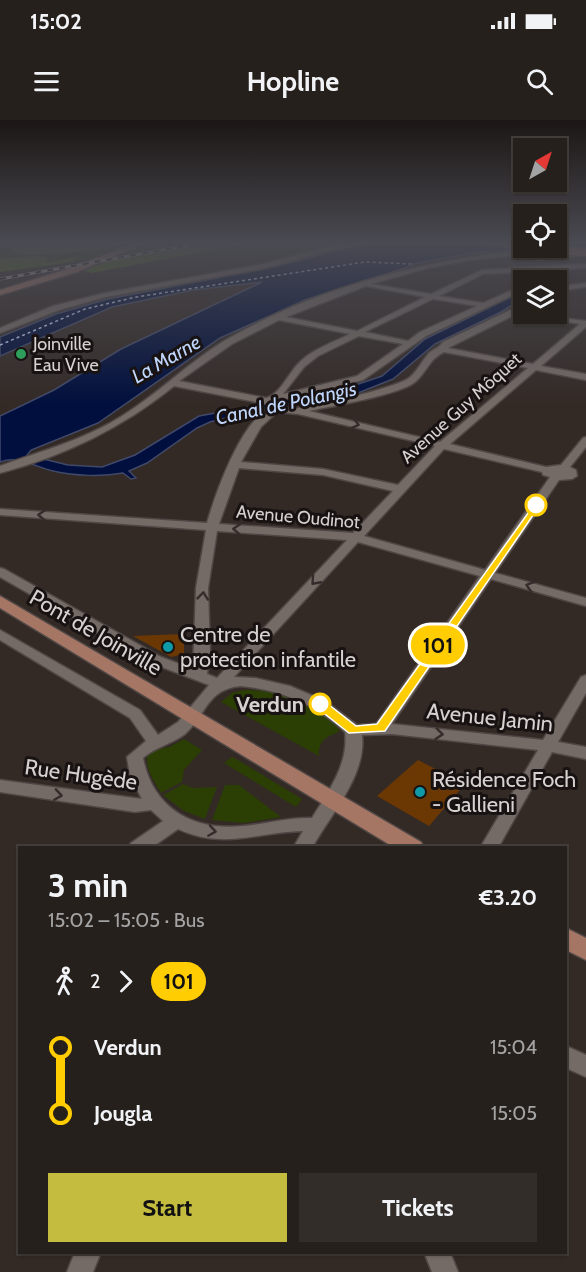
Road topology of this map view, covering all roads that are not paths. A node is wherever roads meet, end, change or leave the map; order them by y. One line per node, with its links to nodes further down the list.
1 (98, 297): 11 (street)
2 (329, 297): 8 (street)
3 (428, 297): 12 (street)
4 (434, 297): 6 (street)
5 (501, 297): 6 (street)
6 (482, 305): 13 (street)
7 (513, 314): 14 (street)
8 (279, 318): 12 (street); 17 (street)
9 (567, 320): 10 (street)
10 (586, 323): 15 (street, Avenue Guy Môquet)
11 (0, 331)
12 (355, 332): 13 (street); 18 (street)
13 (409, 343): 18 (street)
14 (443, 349): 15 (street); 19 (street)
15 (534, 367): 16 (street); 21 (street, Avenue Guy Môquet)
16 (586, 377)
17 (174, 382): 18 (street); 23 (street)
18 (272, 402): 19 (street); 22 (street)
19 (298, 411): 21 (street, one-way to 21)
20 (586, 440): 24 (street)
21 (442, 445): 24 (street); 25 (street, Avenue Guy Môquet)
22 (234, 464): 25 (street); 27 (street)
23 (0, 470)
24 (564, 474): 30 (street)
25 (400, 489): 28 (street, Avenue Guy Môquet)
26 (0, 512): 27 (street, Avenue Oudinot, one-way to 26)
27 (212, 527): 28 (street, Avenue Oudinot, one-way to 27); 34 (street, one-way to 27)
28 (354, 537): 30 (street, Avenue Oudinot); 36 (street, Avenue Guy Môquet, one-way to 36)
29 (0, 572): 34 (street)
30 (487, 574): 32 (street, Avenue Oudinot, one-way to 30); 38 (street)
31 (0, 601): 37 (main road, Pont de Joinville)
32 (586, 602)
33 (0, 634): 40 (street)
34 (200, 675): 36 (street)
35 (586, 680): 41 (street)
36 (220, 684): 37 (street, Avenue Guy Môquet); 39 (street)
37 (190, 715): 40 (street, Avenue Guy Môquet); 44 (main road, Pont de Joinville)
38 (381, 728): 39 (street, Avenue Jamin); 41 (street, Avenue Jamin, one-way to 41)
39 (353, 730): 44 (street)
40 (154, 741): 45 (street)
41 (548, 746): 42 (street, Avenue Jamin); 51 (street)
42 (586, 753)
43 (0, 786): 45 (street, Rue Hugède, one-way to 45)
44 (332, 800): 47 (street); 50 (main road, Pont de Joinville)
45 (155, 803): 46 (street)
46 (176, 821): 47 (street, one-way to 47); 48 (street)
47 (315, 825): 49 (street)
48 (140, 846)
49 (303, 846)
50 (410, 846)
51 (490, 846)
52 (567, 939): 53 (main road)
53 (586, 950)
54 (567, 1057): 55 (street)
55 (586, 1066)
56 (87, 1254): 58 (street)
57 (438, 1254): 59 (street)
58 (80, 1272)
59 (445, 1272)

